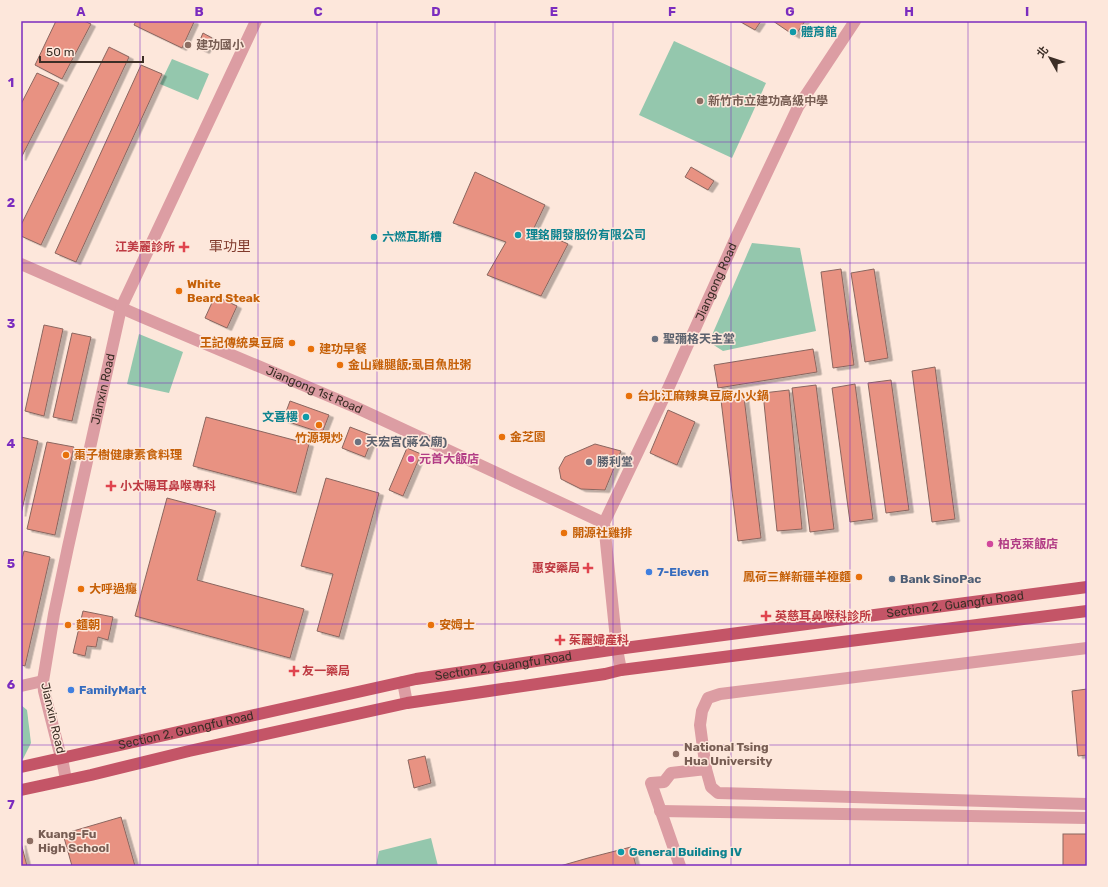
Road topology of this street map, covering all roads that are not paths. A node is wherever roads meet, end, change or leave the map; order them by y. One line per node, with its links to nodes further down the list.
1 (256, 21): 4 (street, Jianxin Road)
2 (855, 21): 5 (street, Jiangong Road)
3 (21, 264): 4 (street, Jiangong 1st Road)
4 (121, 308): 5 (street, Jiangong 1st Road); 11 (street, Jianxin Road)
5 (604, 523): 9 (street)
6 (1087, 587): 9 (main road, Section 2, Guangfu Road)
7 (1087, 611): 10 (main road, Section 2, Guangfu Road)
8 (1087, 648): 17 (street)
9 (617, 649): 10 (street); 12 (main road, Section 2, Guangfu Road)
10 (621, 670): 14 (main road, Section 2, Guangfu Road)
11 (43, 680): 13 (street); 15 (street, Jianxin Road)
12 (403, 682): 14 (street); 15 (main road, Section 2, Guangfu Road)
13 (21, 686)
14 (407, 703): 18 (main road, Section 2, Guangfu Road)
15 (62, 758): 16 (main road, Section 2, Guangfu Road); 18 (street, Jianxin Road)
16 (21, 767)
17 (706, 770): 20 (street); 21 (street)
18 (66, 780): 19 (main road, Section 2, Guangfu Road)
19 (21, 790)
20 (1087, 804)
21 (660, 811): 22 (street); 23 (street)
22 (1087, 818)
23 (680, 866)

